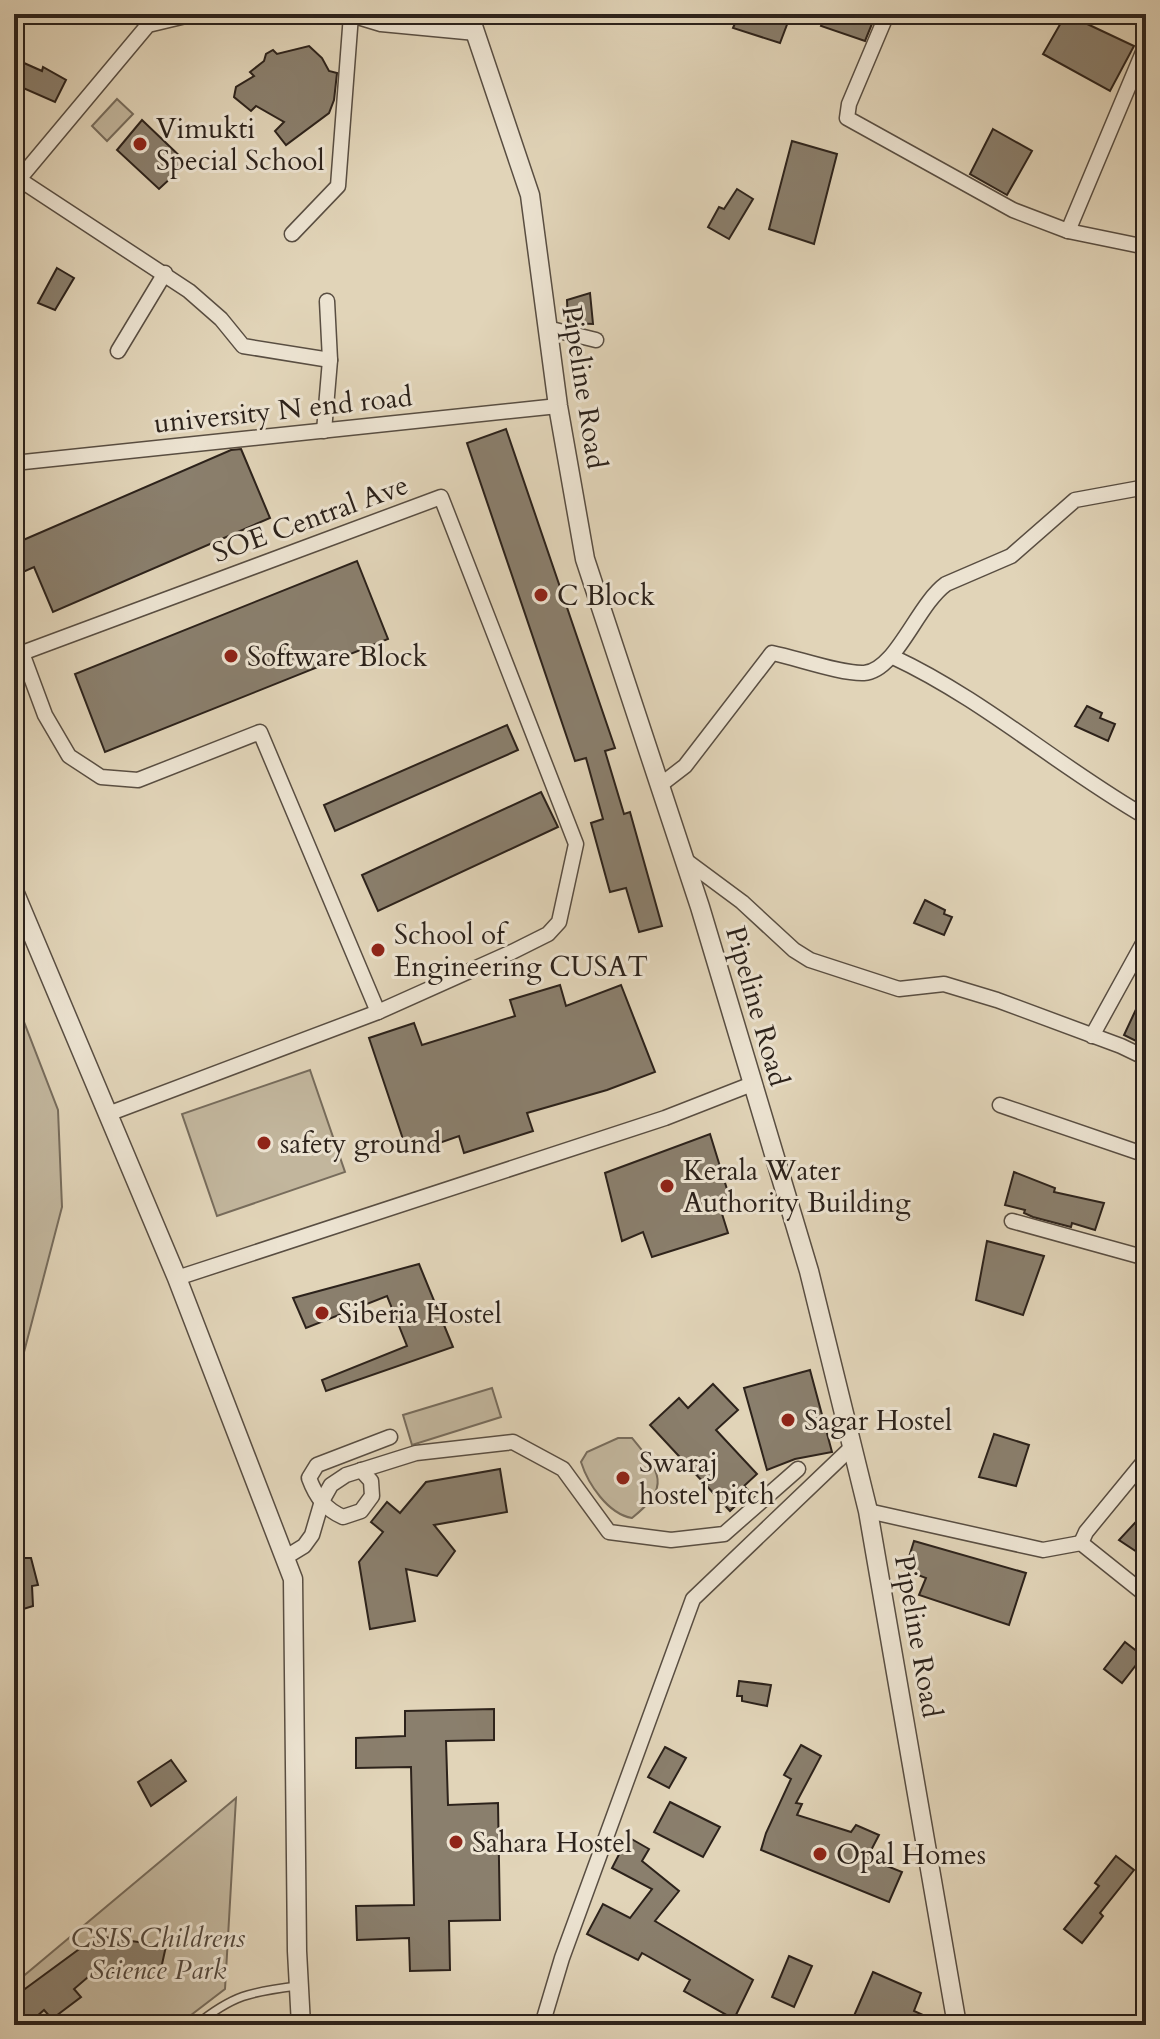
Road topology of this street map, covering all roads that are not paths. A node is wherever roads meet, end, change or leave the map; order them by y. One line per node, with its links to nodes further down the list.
1 (194, 14): 7 (street)
2 (349, 14): 5 (street); 9 (street)
3 (469, 14): 5 (street, Pipeline Road)
4 (887, 14): 8 (street)
5 (476, 33): 13 (street, Pipeline Road)
6 (1146, 45): 8 (street)
7 (17, 177): 11 (street)
8 (1068, 231): 10 (street)
9 (292, 234)
10 (1146, 247)
11 (165, 273): 15 (street); 16 (street)
12 (327, 301): 16 (street)
13 (547, 328): 14 (street); 17 (street, Pipeline Road)
14 (596, 340)
15 (118, 351)
16 (330, 360): 18 (street)
17 (558, 406): 18 (street, university N end road); 23 (street, Pipeline Road)
18 (324, 431): 19 (street, university N end road)
19 (14, 463)
20 (1146, 487): 22 (street)
21 (18, 655): 28 (street); 28 (street, SOE Central Ave)
22 (893, 657): 23 (street); 24 (street)
23 (659, 786): 25 (street, Pipeline Road)
24 (1146, 817)
25 (684, 859): 29 (street); 31 (street, Pipeline Road)
26 (14, 891): 33 (street)
27 (1146, 938): 29 (street)
28 (378, 1012): 33 (street)
29 (1092, 1036): 30 (street)
30 (1146, 1058)
31 (752, 1084): 37 (street); 39 (street, Pipeline Road)
32 (1000, 1105): 34 (street)
33 (108, 1114): 37 (street)
34 (1146, 1155)
35 (1012, 1221): 36 (street)
36 (1146, 1258)
37 (177, 1278): 46 (street)
38 (390, 1437): 43 (street)
39 (852, 1447): 44 (street, Pipeline Road); 51 (street)
40 (1146, 1459): 45 (street)
41 (798, 1469): 42 (street)
42 (361, 1470): 43 (street); 43 (street)
43 (322, 1501): 46 (street)
44 (868, 1511): 45 (street); 52 (street, Pipeline Road)
45 (1081, 1543): 47 (street)
46 (286, 1557): 48 (street)
47 (1146, 1595)
48 (299, 1986): 49 (lane); 50 (street)
49 (196, 2025)
50 (301, 2025)
51 (542, 2025)
52 (957, 2025)

